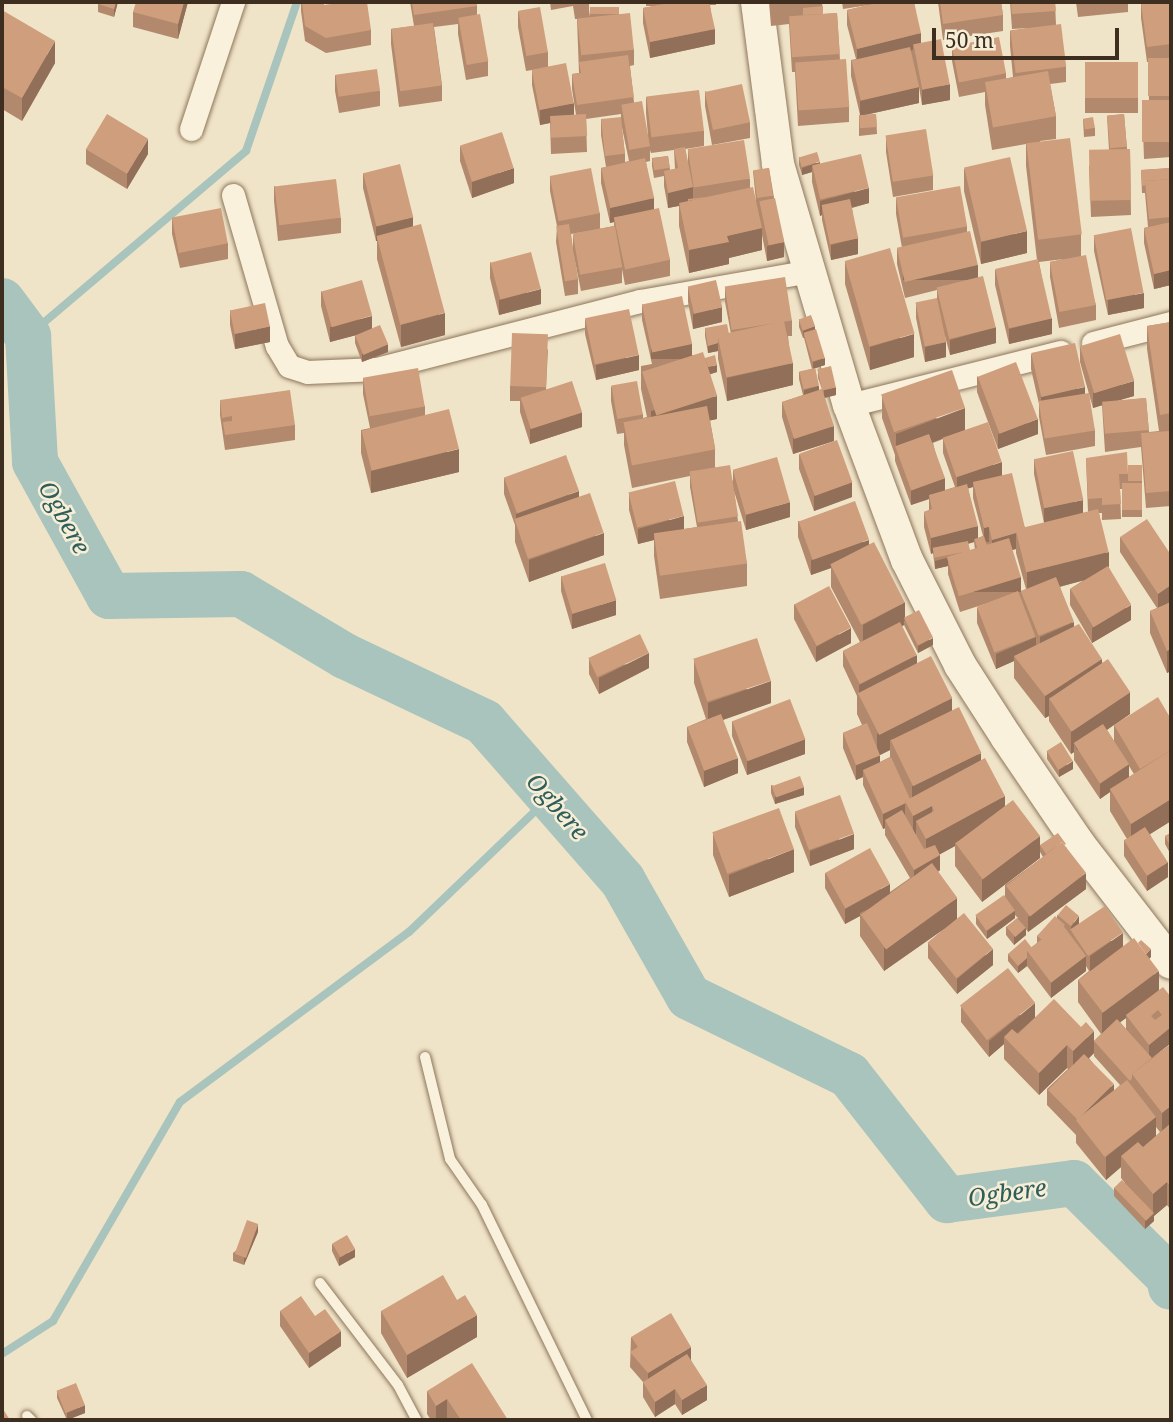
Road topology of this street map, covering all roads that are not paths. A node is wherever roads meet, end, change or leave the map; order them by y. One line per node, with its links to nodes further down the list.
1 (233, 2): 3 (street)
2 (757, 2): 5 (street)
3 (191, 129)
4 (233, 195): 5 (street)
5 (810, 271): 7 (street)
6 (1171, 323): 7 (street)
7 (849, 405): 8 (street)
8 (1171, 963)
9 (425, 1057): 12 (lane)
10 (320, 1283): 11 (lane)
11 (418, 1420)
12 (587, 1420)

